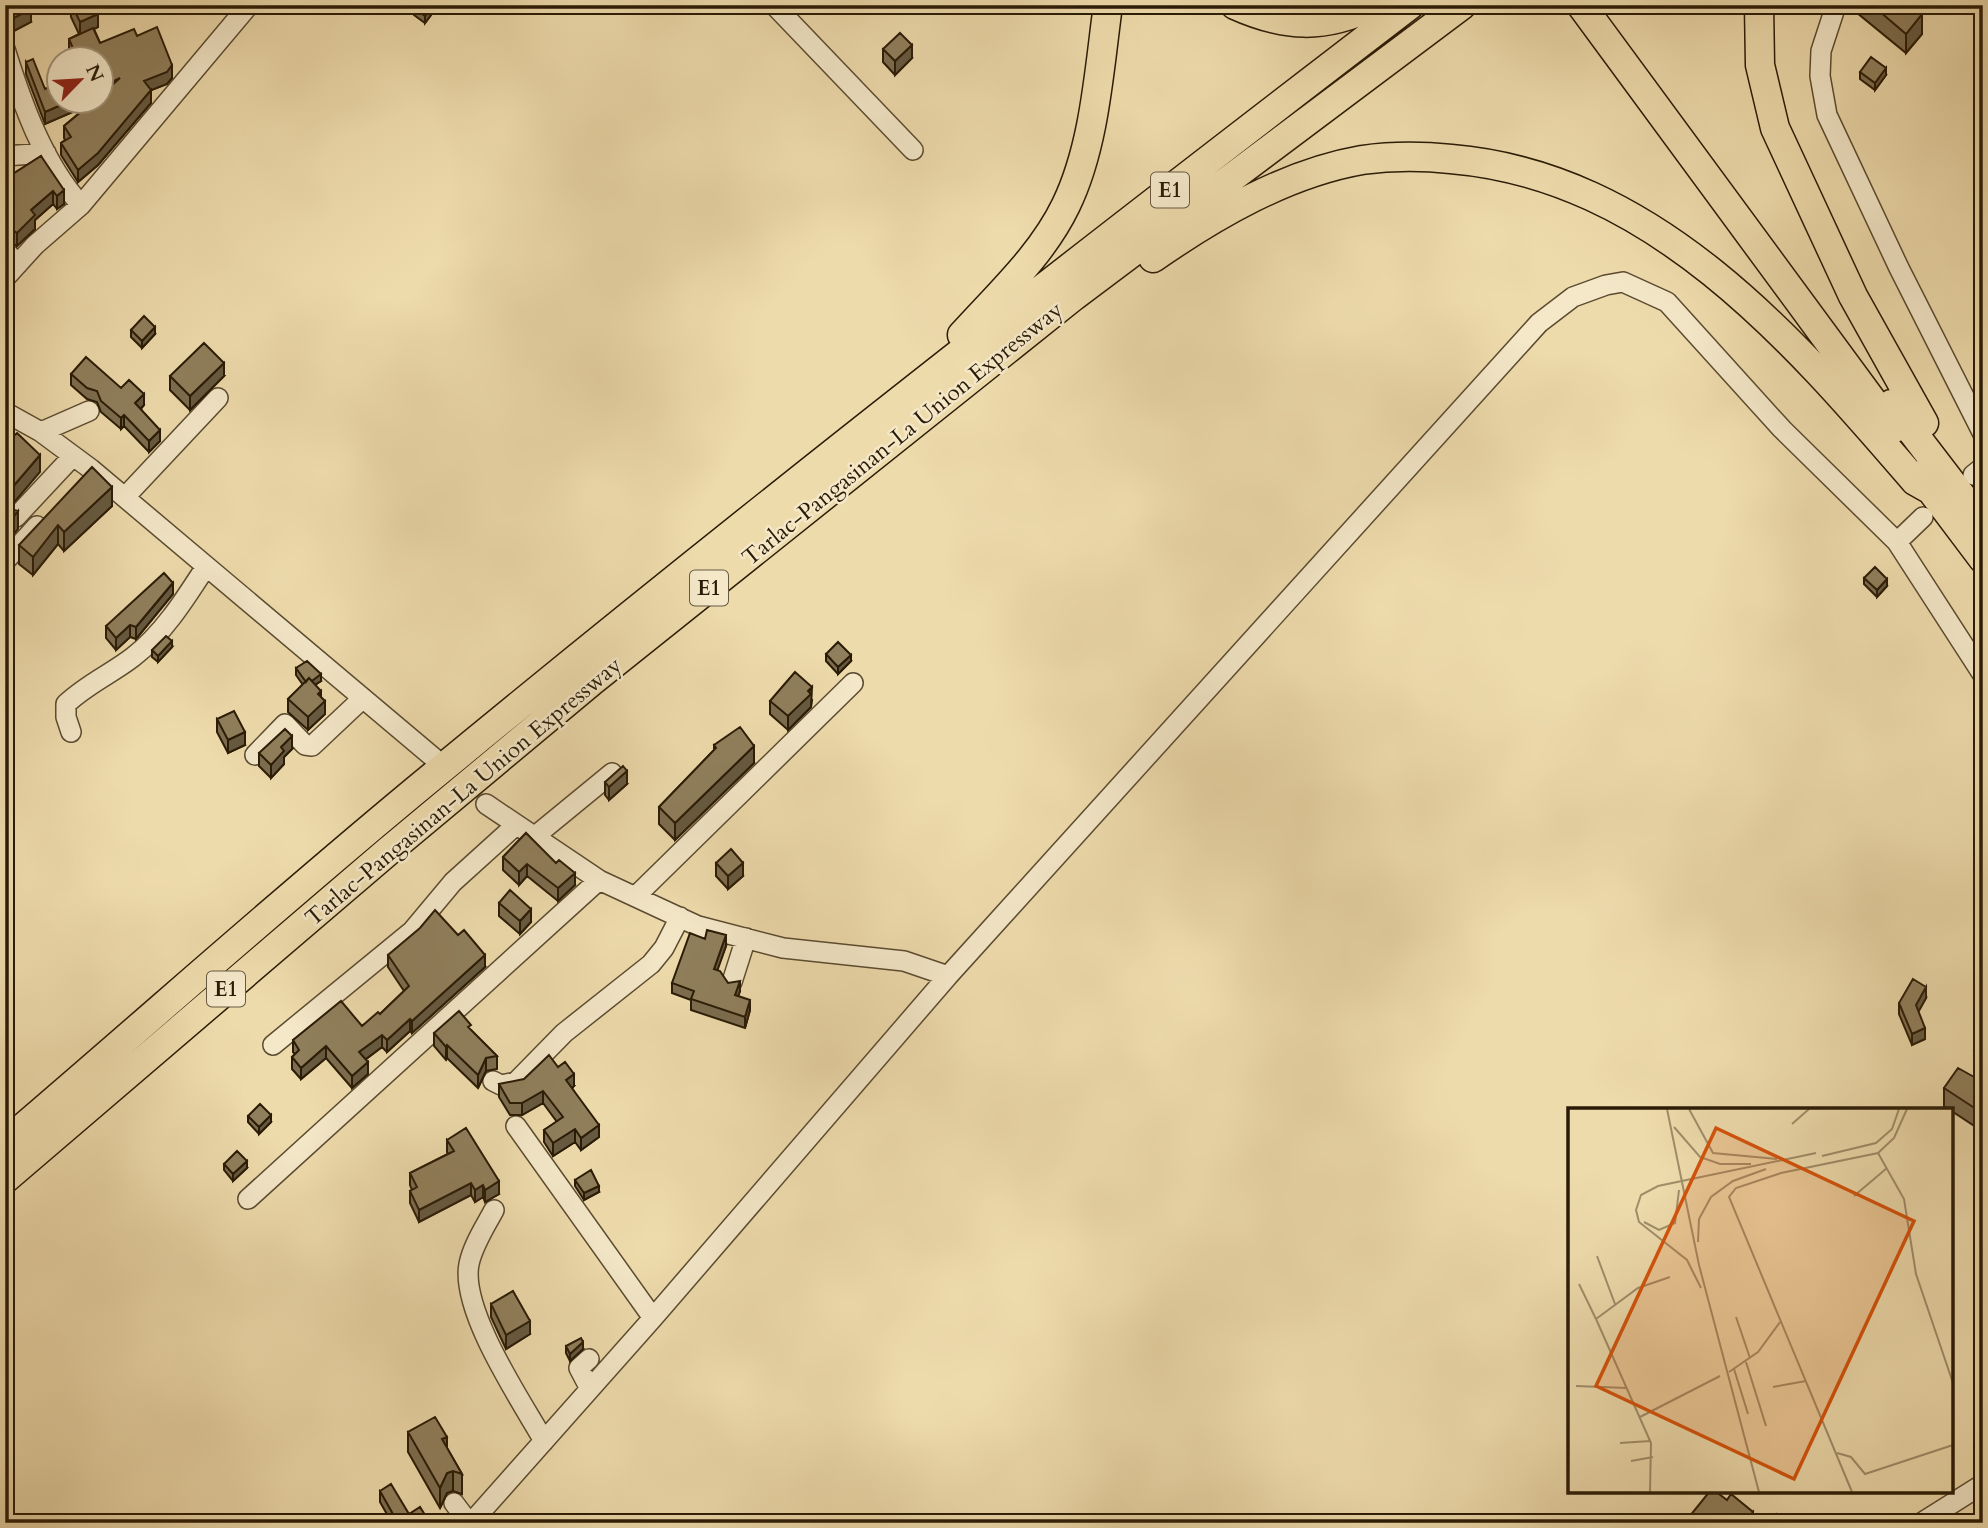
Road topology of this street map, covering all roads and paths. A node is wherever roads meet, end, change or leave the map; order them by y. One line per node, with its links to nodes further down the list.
1 (248, 5): 16 (street)
2 (774, 5): 13 (street)
3 (1108, 5): 19 (highway)
4 (1235, 5): 5 (highway)
5 (1374, 5)
6 (1410, 5): 19 (highway, Tarlac-Pangasinan-La Union Expressway / E1)
7 (1462, 5): 18 (highway, Tarlac-Pangasinan-La Union Expressway / E1)
8 (1581, 5): 27 (highway)
9 (1601, 5): 27 (highway)
10 (1759, 5): 27 (highway)
11 (1836, 5): 24 (street)
12 (5, 50): 14 (street)
13 (913, 150)
14 (46, 153): 15 (street); 16 (street)
15 (5, 156)
16 (81, 205): 17 (street)
17 (10, 264)
18 (1074, 296): 27 (highway); 58 (highway, Tarlac-Pangasinan-La Union Expressway / E1)
19 (931, 377): 57 (highway, Tarlac-Pangasinan-La Union Expressway / E1)
20 (218, 398): 29 (street)
21 (89, 411): 23 (street)
22 (5, 412): 23 (street)
23 (41, 432): 25 (street)
24 (1983, 434)
25 (73, 456): 26 (street); 31 (street)
26 (91, 469): 28 (street); 29 (street)
27 (1959, 479): 33 (highway); 35 (highway)
28 (74, 487)
29 (125, 497): 37 (street)
30 (49, 514): 36 (street)
31 (16, 517)
32 (1923, 517): 34 (street)
33 (1983, 524)
34 (1897, 542): 38 (street); 52 (street)
35 (1983, 559)
36 (5, 561)
37 (205, 568): 40 (street); 41 (street)
38 (1983, 675)
39 (853, 684): 49 (street)
40 (363, 698): 42 (street); 43 (street)
41 (71, 732)
42 (256, 755)
43 (434, 758)
44 (612, 774): 47 (street)
45 (486, 804): 46 (street)
46 (516, 825): 47 (street); 54 (street)
47 (534, 837): 48 (street)
48 (599, 880): 49 (street); 59 (street)
49 (636, 896): 50 (street)
50 (680, 917): 51 (street); 55 (street)
51 (746, 938): 52 (street); 53 (street)
52 (948, 976): 61 (street)
53 (732, 982)
54 (273, 1045)
55 (493, 1081)
56 (516, 1126): 61 (street)
57 (5, 1143)
58 (5, 1179)
59 (248, 1199)
60 (494, 1210): 64 (street)
61 (653, 1318): 63 (street)
62 (589, 1359): 63 (street)
63 (590, 1389): 64 (street)
64 (544, 1441): 67 (street)
65 (1983, 1484): 68 (street)
66 (454, 1503): 67 (street)
67 (470, 1523)
68 (1921, 1523)

